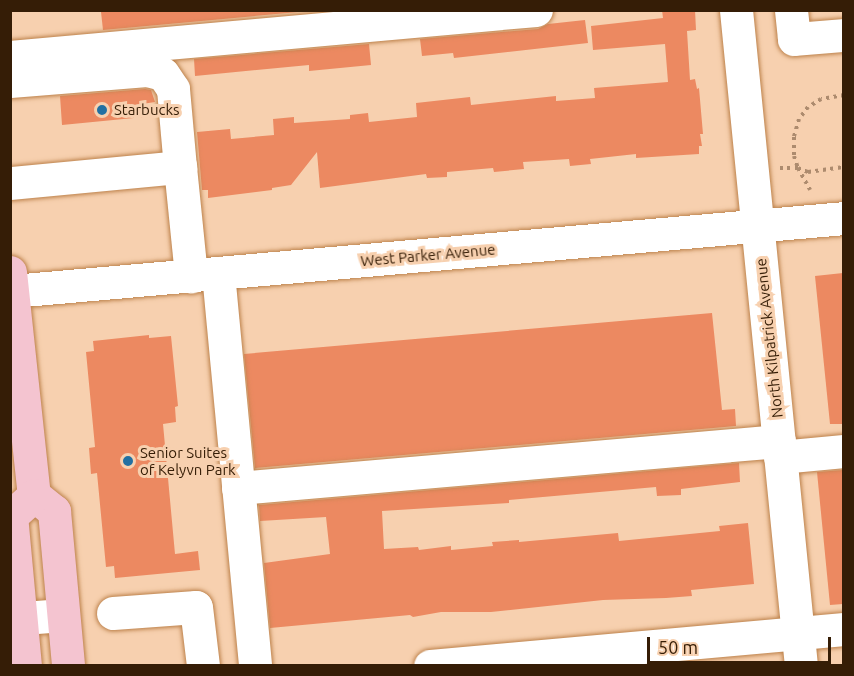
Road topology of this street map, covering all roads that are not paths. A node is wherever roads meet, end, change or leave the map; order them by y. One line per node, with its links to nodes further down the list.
1 (536, 10): 5 (street)
2 (736, 10): 10 (street, North Kilpatrick Avenue)
3 (791, 10): 4 (street)
4 (843, 35)
5 (10, 57)
6 (10, 81): 7 (street)
7 (180, 167): 8 (street); 11 (street)
8 (10, 183)
9 (843, 218): 10 (street, West Parker Avenue)
10 (758, 225): 11 (street, West Parker Avenue); 13 (street, North Kilpatrick Avenue)
11 (204, 275): 12 (street, West Parker Avenue); 15 (street)
12 (11, 281): 16 (main road)
13 (779, 449): 14 (street); 15 (street); 21 (street, North Kilpatrick Avenue)
14 (843, 452)
15 (238, 488): 25 (street)
16 (33, 495): 18 (main road); 19 (main road)
17 (113, 613): 24 (street)
18 (63, 615): 19 (street); 23 (main road)
19 (15, 619): 22 (main road)
20 (843, 629): 21 (street)
21 (798, 633): 26 (street); 27 (street, North Kilpatrick Avenue)
22 (25, 666)
23 (68, 666)
24 (203, 666)
25 (255, 666)
26 (430, 666)
27 (801, 666)

